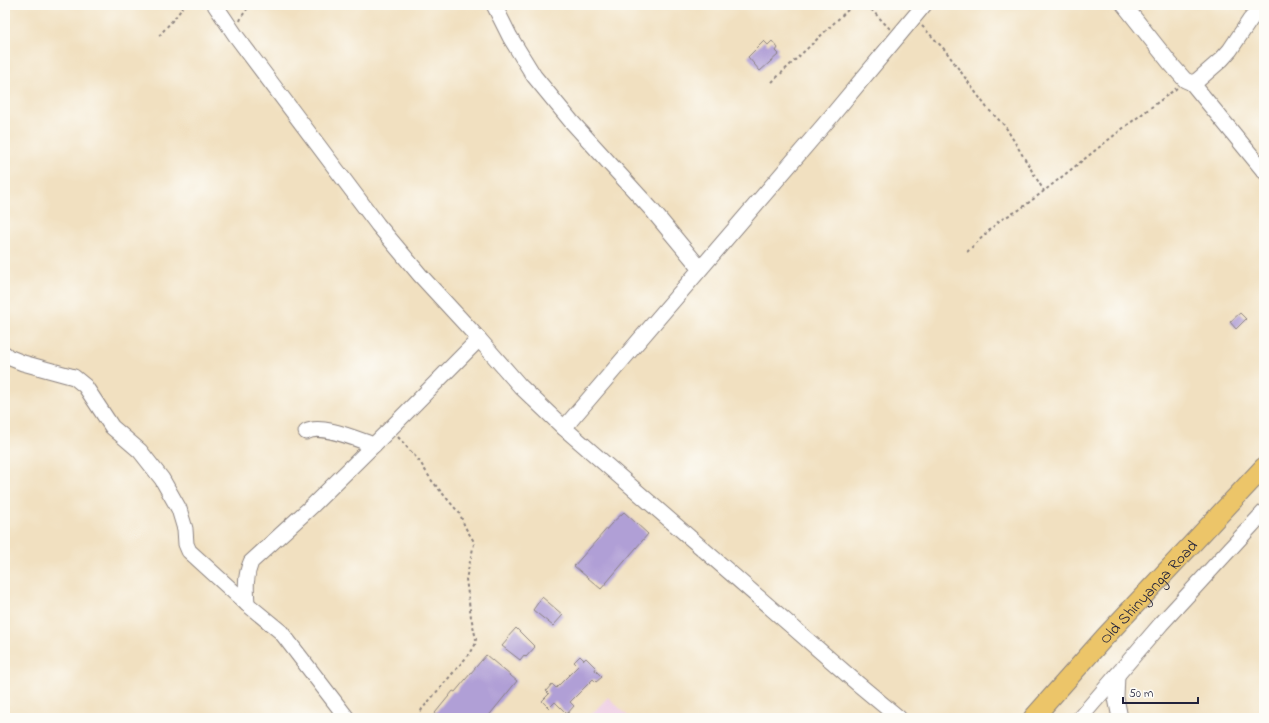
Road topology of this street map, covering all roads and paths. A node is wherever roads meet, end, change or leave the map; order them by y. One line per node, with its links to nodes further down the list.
1 (184, 5): 11 (path)
2 (215, 5): 12 (street)
3 (250, 5): 12 (path)
4 (494, 5): 19 (street)
5 (853, 5): 14 (path)
6 (867, 5): 13 (path)
7 (924, 5): 10 (street)
8 (1124, 5): 15 (street)
9 (1263, 5): 15 (street)
10 (914, 17): 13 (street); 17 (path)
11 (159, 36)
12 (236, 36): 20 (street)
13 (898, 36): 19 (street)
14 (772, 82)
15 (1189, 82): 16 (street); 17 (path)
16 (1264, 171)
17 (1044, 191): 18 (path)
18 (967, 252)
19 (700, 268): 23 (street)
20 (479, 339): 22 (street); 23 (street)
21 (5, 354): 28 (street)
22 (391, 428): 25 (street); 31 (path)
23 (564, 428): 32 (street)
24 (306, 432): 25 (street)
25 (374, 445): 28 (street)
26 (1264, 467): 33 (main road, Old Shinyanga Road)
27 (1264, 512): 29 (street)
28 (247, 604): 30 (street)
29 (1117, 675): 34 (street); 35 (street)
30 (347, 718)
31 (418, 718)
32 (899, 718)
33 (1034, 718)
34 (1080, 718)
35 (1120, 718)

